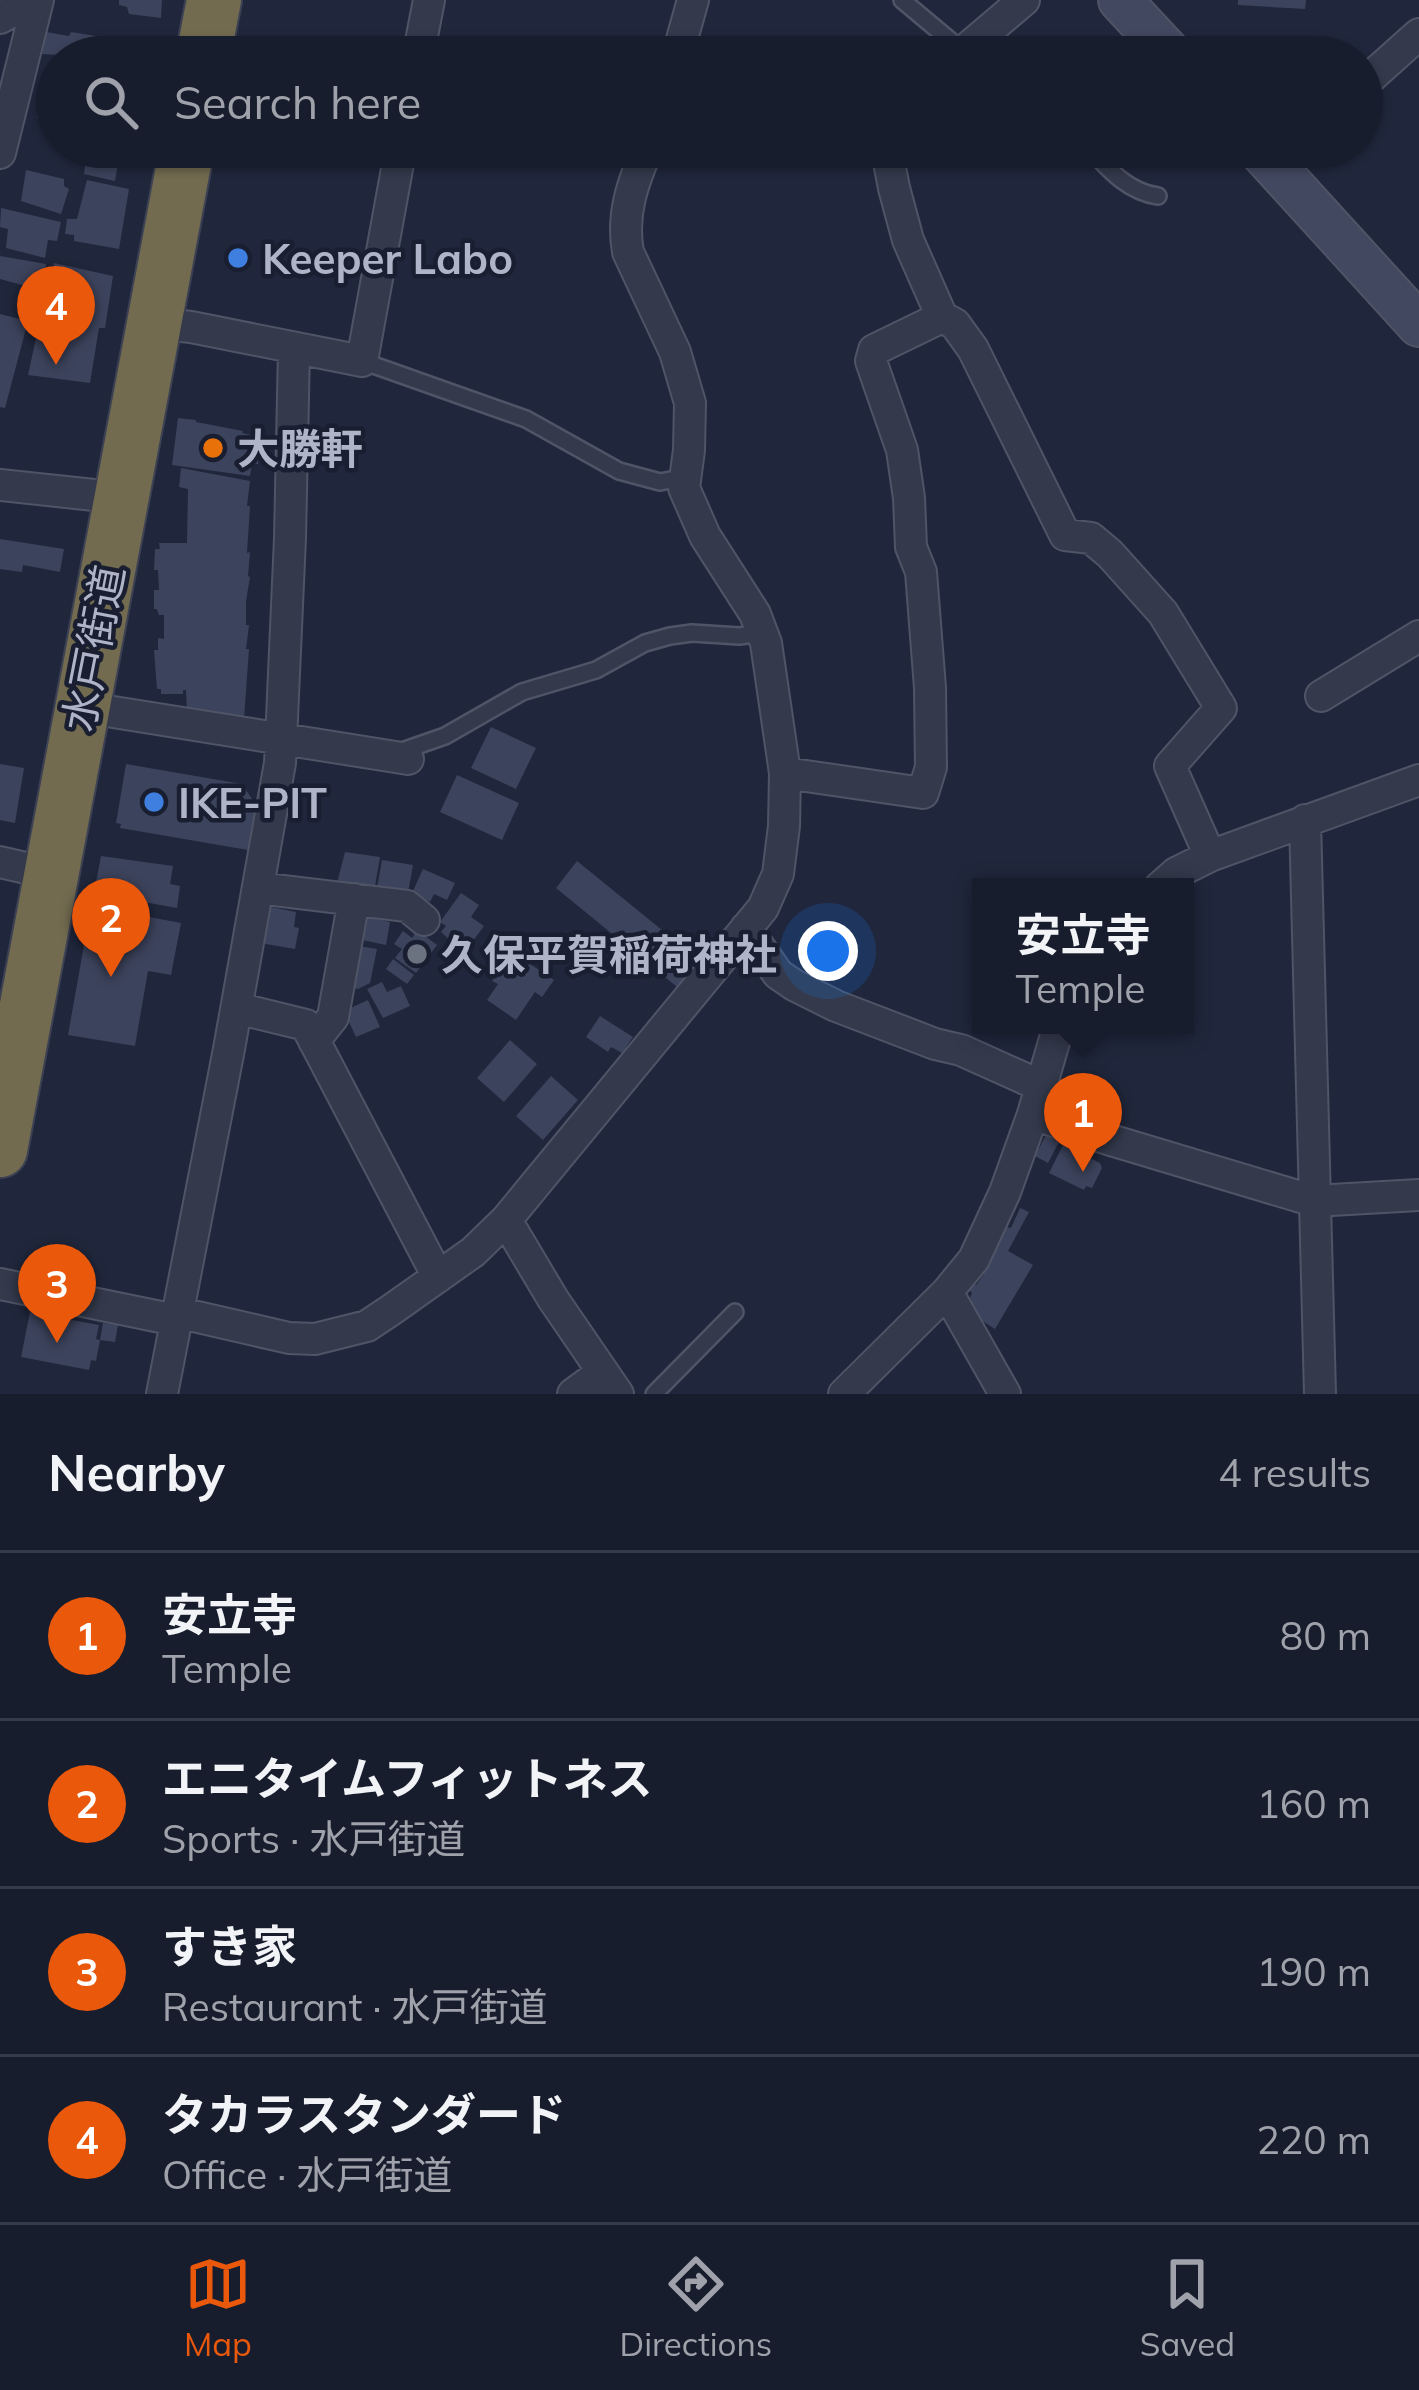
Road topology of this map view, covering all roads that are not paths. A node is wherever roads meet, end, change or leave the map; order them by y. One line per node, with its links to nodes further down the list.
1 (34, 0): 8 (street); 17 (street)
2 (214, 0): 10 (highway)
3 (429, 0): 11 (street)
4 (693, 0): 12 (street)
5 (902, 0): 13 (lane)
6 (1024, 0): 14 (street)
7 (1120, 0): 15 (street)
8 (0, 18)
9 (1419, 34): 16 (street)
10 (207, 36)
11 (422, 36)
12 (683, 36)
13 (943, 36)
14 (985, 36)
15 (1154, 36)
16 (1383, 66)
17 (0, 153)
18 (183, 168): 26 (highway, 水戸街道)
19 (397, 168): 29 (street)
20 (640, 168): 30 (street)
21 (890, 168): 25 (street)
22 (1107, 168): 24 (lane)
23 (1287, 168): 27 (street)
24 (1158, 196)
25 (942, 317): 39 (street); 42 (street)
26 (154, 323): 28 (street); 32 (highway, 水戸街道)
27 (1419, 325)
28 (294, 349): 29 (street); 37 (street)
29 (362, 361): 30 (lane)
30 (686, 476): 33 (street)
31 (0, 485): 32 (street)
32 (122, 498): 36 (highway, 水戸街道)
33 (763, 634): 38 (lane); 39 (street)
34 (1419, 636): 35 (street)
35 (1321, 696)
36 (82, 707): 37 (street); 44 (highway, 水戸街道)
37 (283, 739): 38 (street); 46 (street)
38 (399, 757)
39 (785, 772): 49 (street)
40 (1419, 780): 41 (street)
41 (1305, 820): 42 (street); 56 (street)
42 (1210, 856): 45 (street)
43 (0, 862): 44 (street)
44 (52, 874): 54 (highway, 水戸街道)
45 (1170, 878)
46 (258, 888): 47 (street); 50 (street)
47 (353, 899): 48 (street); 52 (street)
48 (424, 920)
49 (746, 928): 53 (street); 57 (street)
50 (237, 1008): 52 (street); 62 (street)
51 (1056, 1034): 53 (street)
52 (314, 1041): 58 (street)
53 (1037, 1100): 56 (street); 60 (street)
54 (0, 1150)
55 (1419, 1195): 56 (street)
56 (1314, 1201): 69 (street)
57 (506, 1220): 58 (street); 63 (street)
58 (438, 1277): 62 (street)
59 (0, 1284): 62 (street)
60 (947, 1292): 67 (street); 68 (street)
61 (735, 1312): 66 (lane)
62 (176, 1316): 64 (street)
63 (611, 1383): 65 (street)
64 (162, 1394)
65 (573, 1394)
66 (654, 1394)
67 (844, 1394)
68 (1005, 1394)
69 (1320, 1394)

